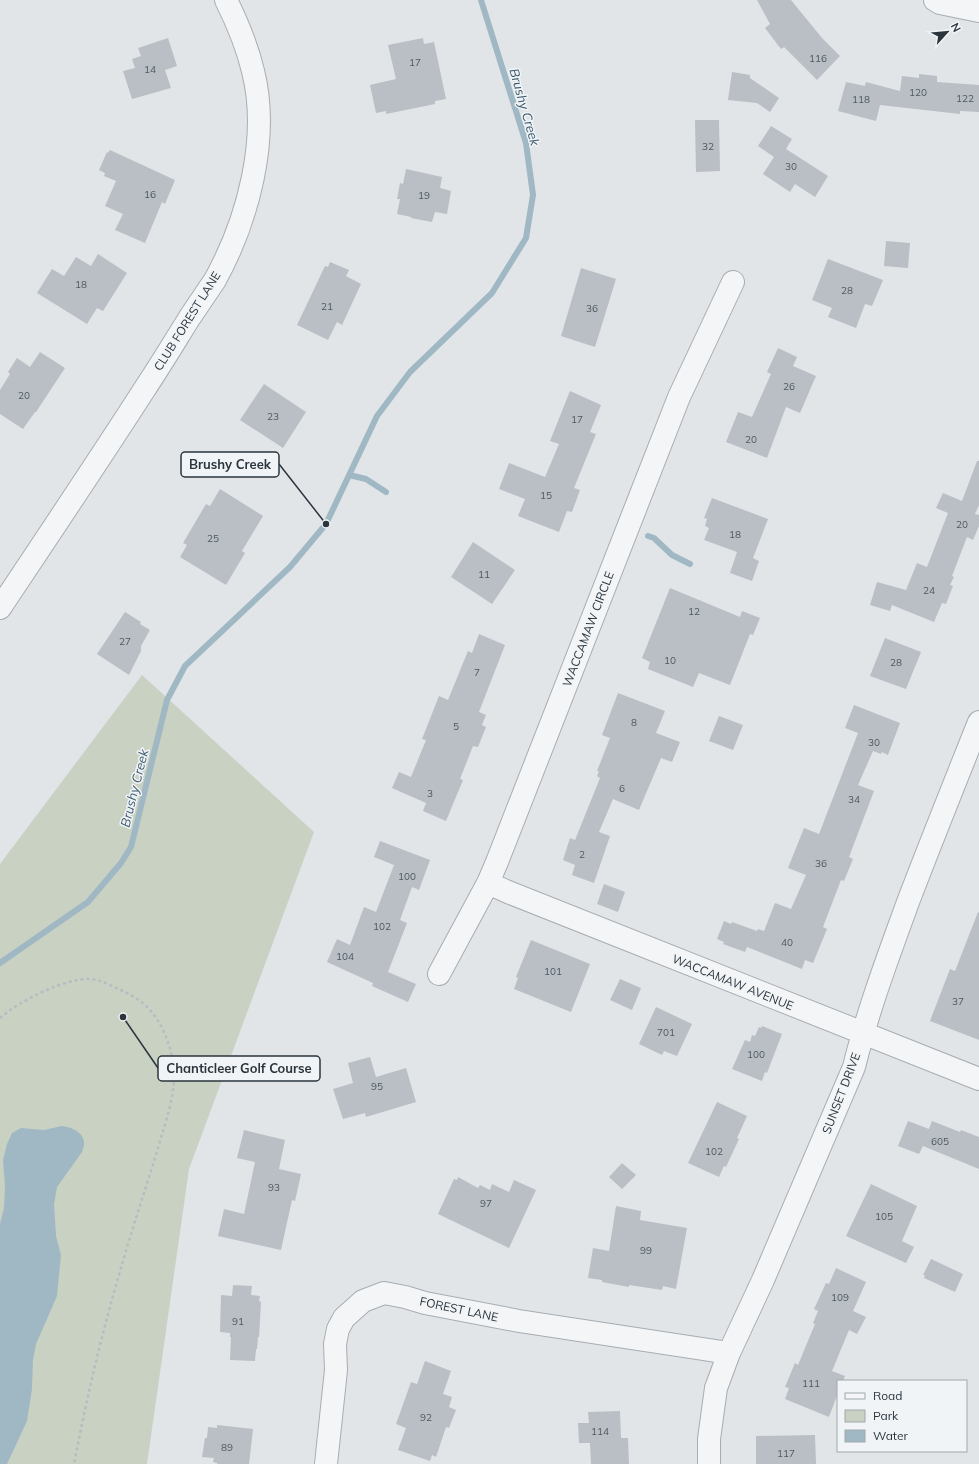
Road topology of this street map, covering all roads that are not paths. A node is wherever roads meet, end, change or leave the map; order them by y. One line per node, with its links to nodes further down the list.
1 (226, 0): 5 (street, CLUB FOREST LANE)
2 (935, 0): 3 (street)
3 (979, 11)
4 (733, 282): 7 (street, WACCAMAW CIRCLE)
5 (0, 608)
6 (979, 722): 9 (street, SUNSET DRIVE)
7 (488, 883): 8 (street, WACCAMAW CIRCLE); 9 (street, WACCAMAW AVENUE)
8 (439, 974)
9 (862, 1033): 10 (street, WACCAMAW AVENUE); 11 (street, SUNSET DRIVE)
10 (979, 1079)
11 (729, 1353): 12 (street, FOREST LANE); 13 (street, SUNSET DRIVE)
12 (326, 1464)
13 (709, 1464)

